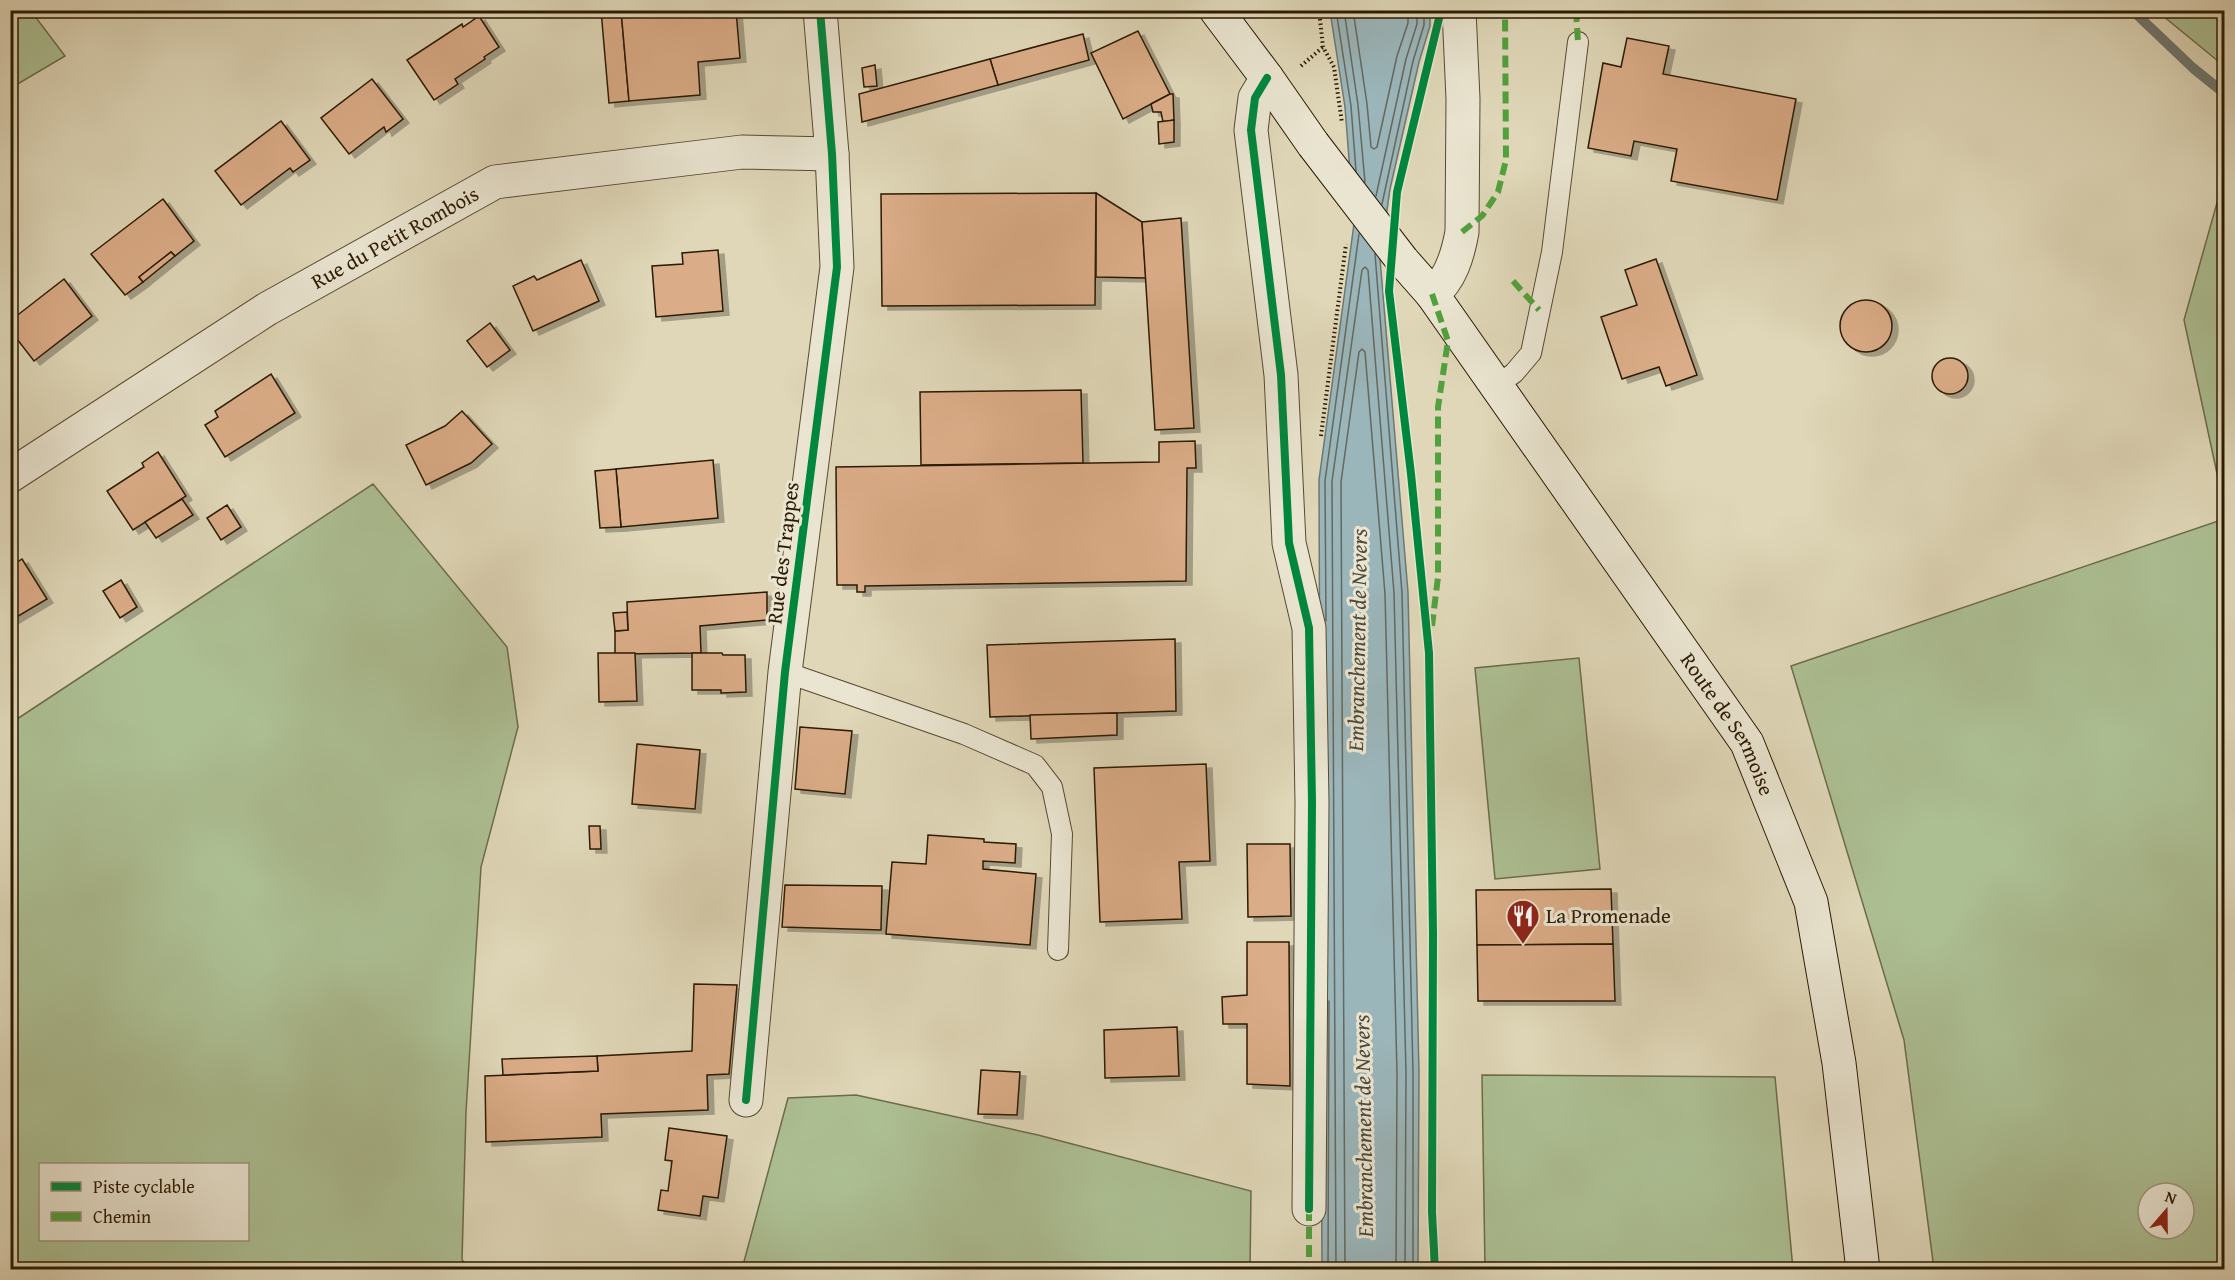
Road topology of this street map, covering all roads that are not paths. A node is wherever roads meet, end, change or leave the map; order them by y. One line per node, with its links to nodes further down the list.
1 (820, 10): 6 (street, Rue des Trappes)
2 (1216, 10): 5 (street)
3 (1459, 10): 7 (street)
4 (1578, 42): 8 (lane)
5 (1267, 78): 7 (street, Route de Sermoise, bridge); 13 (street)
6 (832, 154): 9 (street, Rue du Petit Rombois); 10 (street, Rue des Trappes)
7 (1432, 294): 8 (street, Route de Sermoise)
8 (1496, 386): 14 (street, Route de Sermoise)
9 (10, 476)
10 (785, 672): 11 (lane); 12 (street, Rue des Trappes)
11 (1058, 950)
12 (746, 1100)
13 (1308, 1209)
14 (1863, 1269)

